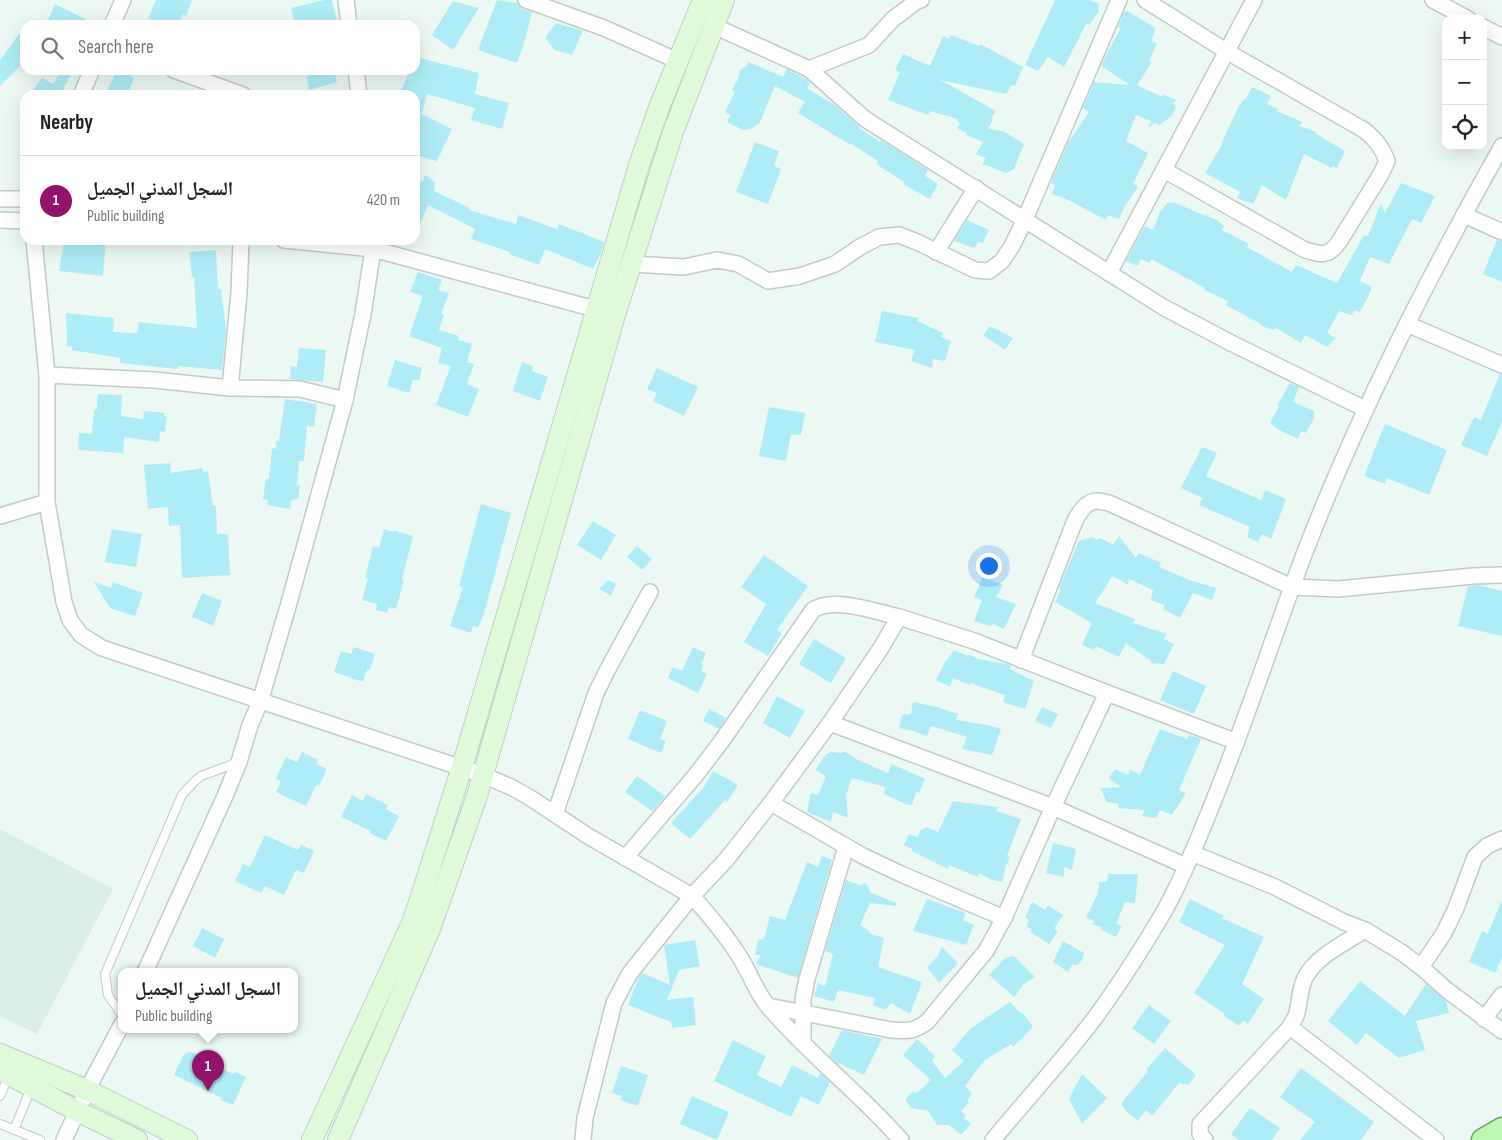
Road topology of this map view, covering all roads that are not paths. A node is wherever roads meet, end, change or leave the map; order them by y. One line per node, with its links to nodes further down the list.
1 (123, 0): 12 (street)
2 (346, 0): 13 (street)
3 (526, 0): 18 (street)
4 (703, 0): 18 (street)
5 (724, 0): 14 (street)
6 (921, 0): 19 (street)
7 (1120, 0): 32 (street)
8 (1145, 0): 17 (street)
9 (1254, 0): 17 (street)
10 (1433, 0): 11 (street)
11 (1461, 15)
12 (114, 20)
13 (348, 20)
14 (714, 26): 19 (street); 40 (street)
15 (1487, 29): 16 (street)
16 (1502, 37)
17 (1226, 52): 27 (street); 27 (street)
18 (678, 61): 42 (street)
19 (809, 69): 28 (street)
20 (90, 75): 23 (street)
21 (188, 75): 24 (street)
22 (357, 75): 25 (street)
23 (83, 90)
24 (229, 90)
25 (358, 90)
26 (1502, 146): 31 (street)
27 (1164, 170): 41 (street)
28 (976, 188): 32 (street); 39 (street)
29 (0, 199): 30 (street)
30 (20, 200)
31 (1464, 215): 35 (street); 44 (street)
32 (1025, 219): 39 (street); 41 (street)
33 (0, 220): 34 (street)
34 (20, 221)
35 (1502, 232)
36 (34, 245): 46 (street)
37 (241, 245): 47 (street)
38 (372, 245): 42 (street); 48 (street)
39 (936, 252): 40 (street)
40 (631, 264): 43 (street)
41 (1109, 273): 49 (street)
42 (596, 310): 43 (street); 62 (street)
43 (615, 315): 63 (street)
44 (1407, 324): 45 (street); 49 (street)
45 (1502, 364)
46 (47, 375): 47 (street); 50 (street)
47 (230, 388): 48 (street)
48 (345, 400): 58 (street)
49 (1365, 409): 53 (street)
50 (47, 502): 51 (street); 58 (street)
51 (0, 516)
52 (1502, 575): 53 (street)
53 (1292, 587): 56 (street); 60 (street)
54 (650, 592): 66 (street)
55 (899, 617): 56 (street); 59 (street); 69 (street)
56 (1021, 660): 57 (street)
57 (1107, 693): 60 (street); 65 (street)
58 (260, 702): 61 (street); 62 (street)
59 (830, 723): 64 (street); 65 (street)
60 (1237, 742): 70 (street)
61 (239, 762): 75 (street); 78 (lane)
62 (462, 767): 63 (street); 98 (street)
63 (483, 775): 66 (street); 99 (street)
64 (771, 804): 68 (street); 71 (street)
65 (1053, 808): 70 (street); 72 (street)
66 (555, 814): 69 (street)
67 (1502, 839): 74 (street)
68 (846, 847): 72 (street); 79 (street)
69 (625, 858): 71 (street)
70 (1189, 859): 73 (street); 102 (street)
71 (692, 896): 77 (street); 100 (street)
72 (1004, 918): 79 (street)
73 (1365, 930): 74 (street); 81 (street)
74 (1421, 967): 80 (street)
75 (147, 968)
76 (1502, 995): 80 (street)
77 (768, 1006): 79 (street); 84 (street)
78 (118, 1009)
79 (804, 1013): 84 (street)
80 (1484, 1019): 83 (street)
81 (1290, 1027): 103 (street); 104 (street)
82 (118, 1031): 88 (street)
83 (1502, 1031)
84 (803, 1044): 101 (street)
85 (0, 1054): 87 (street)
86 (5, 1072): 87 (street); 89 (lane)
87 (36, 1079): 88 (street); 90 (street); 93 (lane)
88 (86, 1090): 90 (street); 97 (street)
89 (0, 1096)
90 (77, 1111): 95 (street); 96 (street)
91 (0, 1124): 93 (lane)
92 (1502, 1129): 105 (main road)
93 (14, 1130): 94 (lane)
94 (40, 1140)
95 (64, 1140)
96 (137, 1140)
97 (188, 1140)
98 (312, 1140)
99 (338, 1140)
100 (583, 1140)
101 (901, 1140)
102 (993, 1140)
103 (1205, 1140)
104 (1436, 1140)
105 (1483, 1140)

